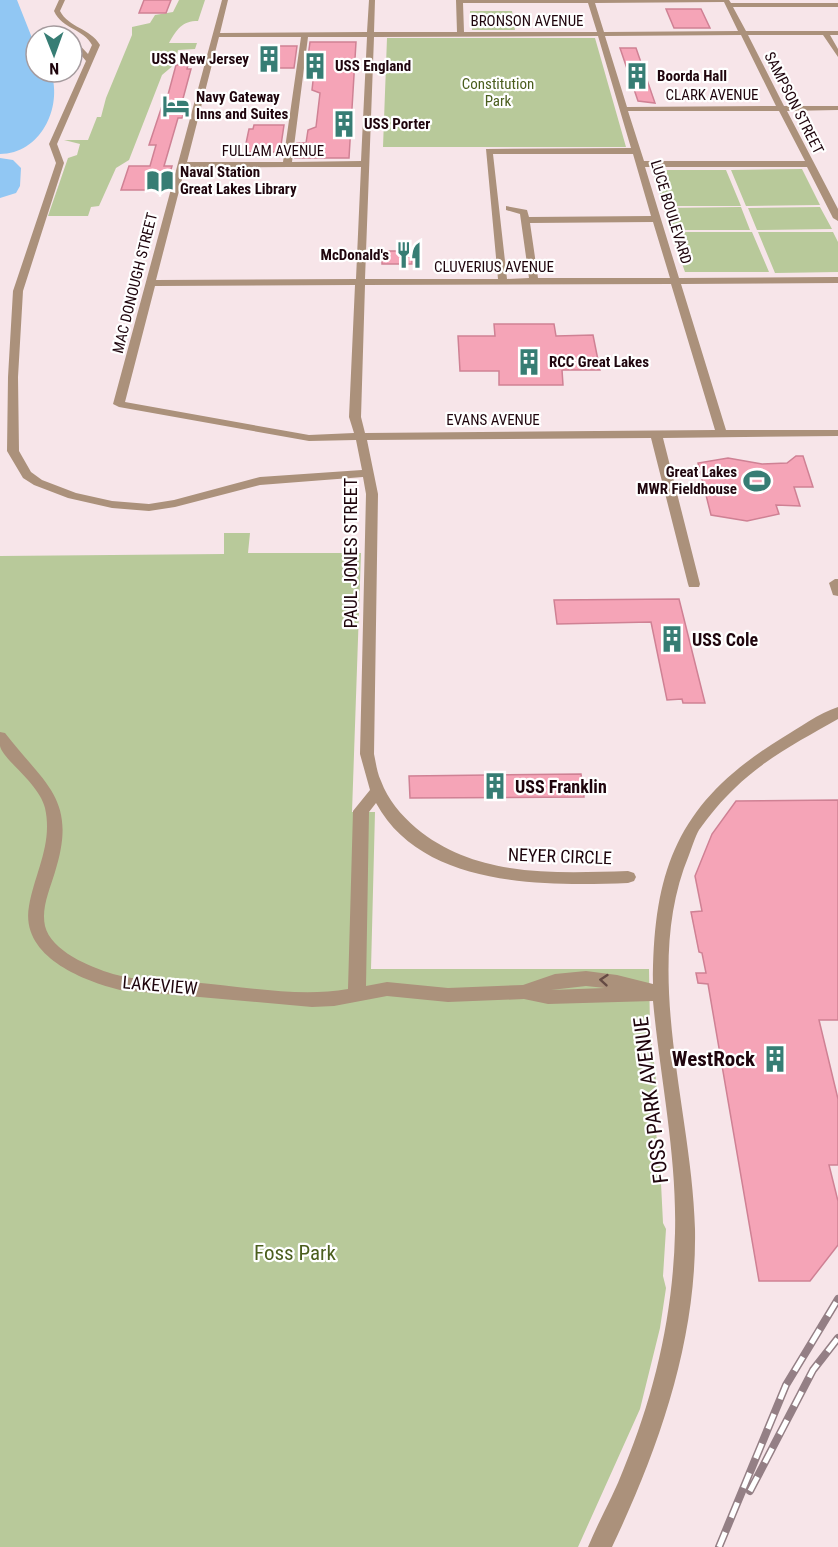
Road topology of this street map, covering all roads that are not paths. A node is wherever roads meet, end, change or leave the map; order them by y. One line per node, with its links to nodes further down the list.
1 (62, 0): 10 (street)
2 (225, 0): 19 (street, MAC DONOUGH STREET)
3 (372, 0): 18 (street, PAUL JONES STREET)
4 (591, 0): 6 (street); 7 (street); 16 (street, LUCE BOULEVARD)
5 (834, 0): 9 (street)
6 (459, 1): 15 (street)
7 (727, 2): 8 (street); 12 (street, SAMPSON STREET)
8 (799, 2): 9 (street)
9 (838, 5)
10 (57, 11): 11 (street); 22 (street)
11 (60, 24)
12 (743, 33): 13 (street, BRONSON AVENUE); 16 (street, BRONSON AVENUE); 25 (street, SAMPSON STREET)
13 (825, 33): 14 (street, BRONSON AVENUE); 21 (street)
14 (838, 33)
15 (461, 34): 16 (street, BRONSON AVENUE); 18 (street, BRONSON AVENUE)
16 (601, 34): 24 (street, LUCE BOULEVARD)
17 (305, 35): 18 (street, BRONSON AVENUE); 19 (street, BRONSON AVENUE); 31 (street)
18 (372, 35): 27 (street, PAUL JONES STREET)
19 (216, 36): 30 (street, MAC DONOUGH STREET)
20 (84, 54): 22 (street)
21 (838, 55)
22 (89, 60): 47 (street)
23 (838, 108): 25 (street, CLARK AVENUE)
24 (622, 109): 25 (street, CLARK AVENUE); 26 (street, LUCE BOULEVARD)
25 (782, 109): 29 (street, SAMPSON STREET)
26 (635, 151): 28 (street, LUCE BOULEVARD); 37 (street)
27 (365, 164): 31 (street, FULLAM AVENUE); 41 (street, PAUL JONES STREET)
28 (639, 164): 29 (street); 34 (street, LUCE BOULEVARD)
29 (810, 164): 33 (street, SAMPSON STREET)
30 (181, 165): 31 (street, FULLAM AVENUE); 40 (street, MAC DONOUGH STREET)
31 (286, 165)
32 (509, 208): 35 (street)
33 (838, 218)
34 (656, 219): 35 (street); 39 (street, LUCE BOULEVARD)
35 (525, 220): 38 (street)
36 (838, 280): 39 (street, CLUVERIUS AVENUE)
37 (503, 282): 38 (street, CLUVERIUS AVENUE); 41 (street, CLUVERIUS AVENUE)
38 (534, 282): 39 (street, CLUVERIUS AVENUE)
39 (675, 282): 43 (street, LUCE BOULEVARD)
40 (150, 283): 41 (street, CLUVERIUS AVENUE); 42 (street, MAC DONOUGH STREET)
41 (360, 283): 46 (street, PAUL JONES STREET)
42 (151, 409): 46 (street, EVANS AVENUE)
43 (721, 433): 44 (street, EVANS AVENUE); 45 (street, EVANS AVENUE)
44 (838, 433)
45 (656, 434): 46 (street, EVANS AVENUE); 48 (street)
46 (360, 436): 47 (street, PAUL JONES STREET)
47 (369, 472): 51 (street, PAUL JONES STREET)
48 (694, 584)
49 (838, 712): 53 (street, FOSS PARK AVENUE)
50 (0, 737): 54 (street, LAKEVIEW)
51 (377, 791): 52 (street, NEYER CIRCLE); 54 (street)
52 (628, 877)
53 (661, 993): 54 (street, LAKEVIEW); 55 (street, FOSS PARK AVENUE)
54 (357, 994)
55 (600, 1547)

